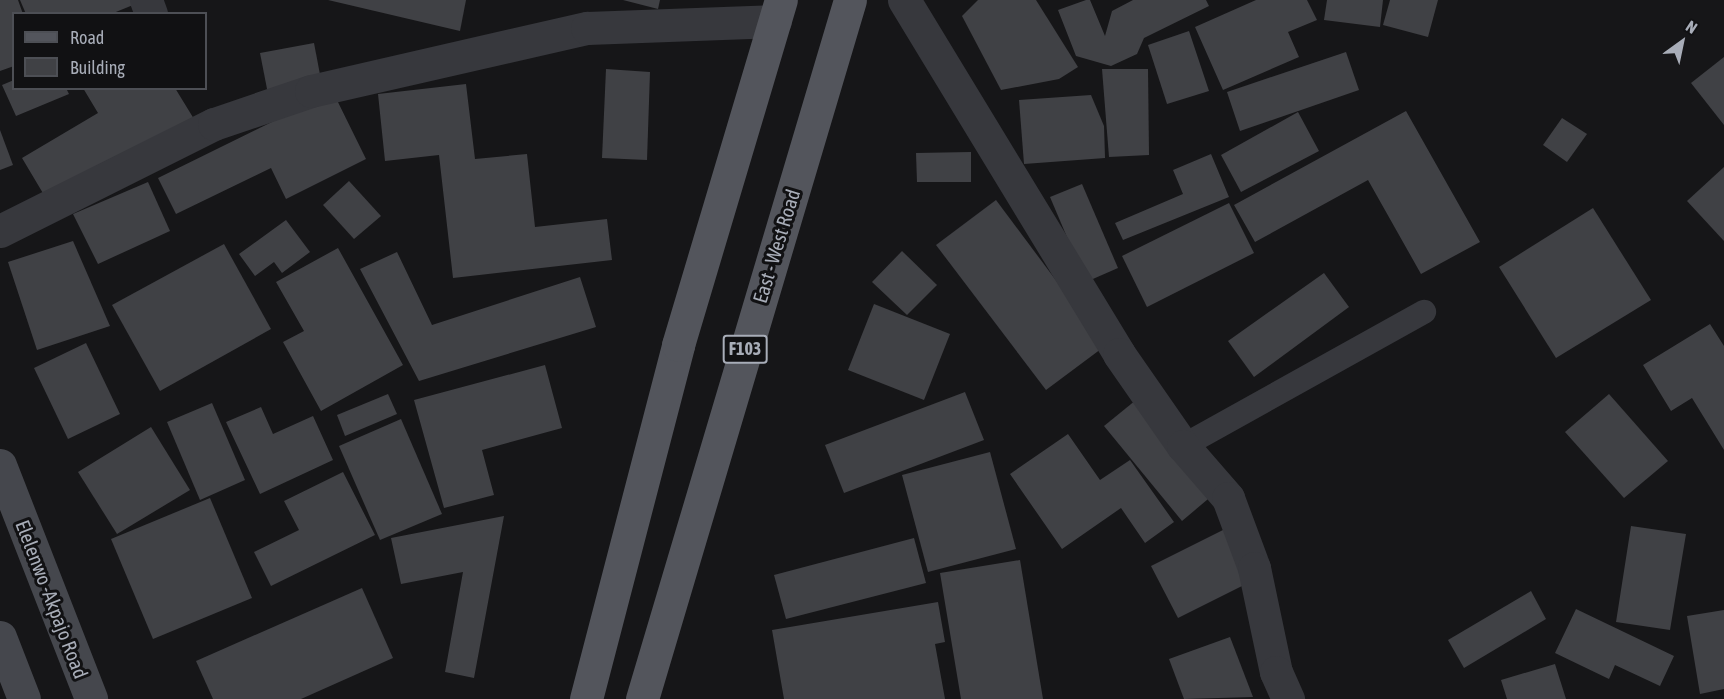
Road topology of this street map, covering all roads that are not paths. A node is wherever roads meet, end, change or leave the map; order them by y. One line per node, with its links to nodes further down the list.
1 (850, 0): 12 (main road, East - West Road / F103)
2 (904, 0): 6 (street)
3 (778, 10): 4 (street); 11 (main road)
4 (0, 231)
5 (1424, 312): 6 (lane)
6 (1183, 446): 13 (street)
7 (0, 465): 10 (main road, Elelenwo -Akpajo Road)
8 (0, 637): 9 (main road)
9 (24, 699)
10 (91, 699)
11 (586, 699)
12 (642, 699)
13 (1288, 699)

